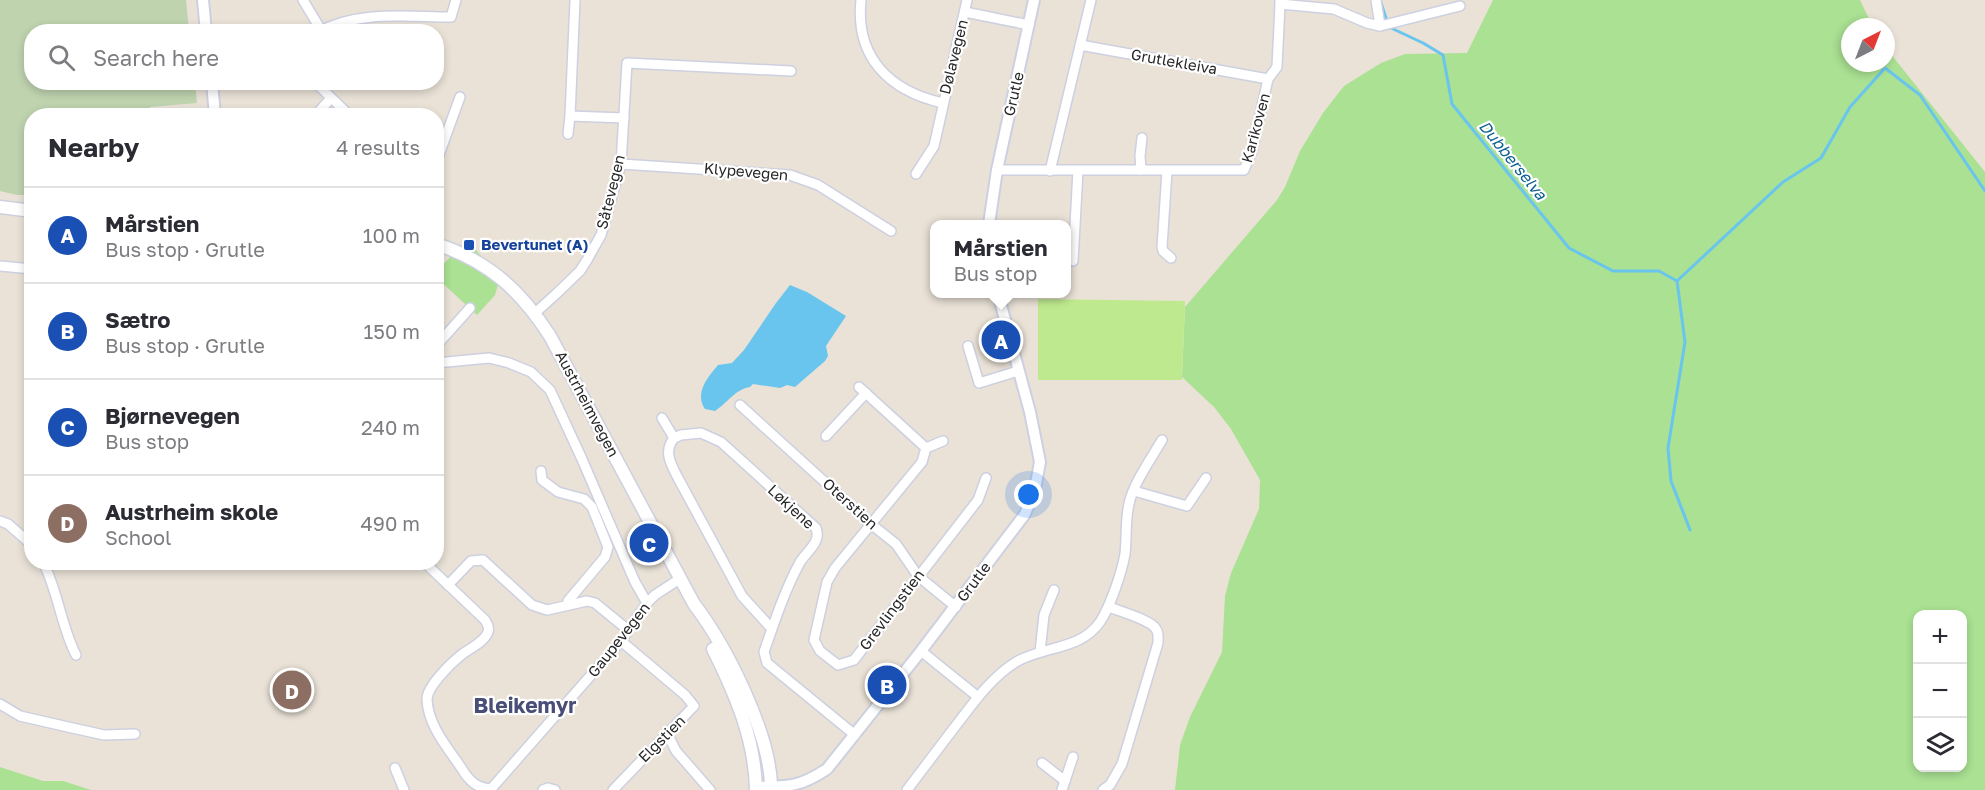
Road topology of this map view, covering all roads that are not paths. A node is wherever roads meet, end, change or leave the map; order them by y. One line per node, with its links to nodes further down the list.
1 (203, 0): 13 (street)
2 (303, 0): 14 (street)
3 (456, 0): 15 (street)
4 (575, 0): 29 (street)
5 (861, 0): 25 (street, Dølavegen)
6 (968, 0): 12 (street, Dølavegen)
7 (1035, 0): 16 (street, Grutle)
8 (1091, 0): 18 (street)
9 (1376, 0): 17 (street)
10 (1280, 2): 17 (street); 20 (street)
11 (1460, 6): 17 (street)
12 (965, 12): 16 (street, Dølavegen); 25 (street, Dølavegen)
13 (205, 24)
14 (316, 24)
15 (337, 24)
16 (1029, 25): 35 (street, Grutle)
17 (1380, 26)
18 (1080, 45): 20 (street, Grutlekleiva); 37 (street)
19 (791, 71): 30 (street, Såtevegen)
20 (1268, 79): 39 (street, Karikoven)
21 (213, 90): 26 (street)
22 (323, 90): 23 (street)
23 (331, 98): 27 (street); 28 (street)
24 (460, 98): 33 (street)
25 (943, 103): 40 (street, Dølavegen)
26 (214, 108)
27 (322, 108)
28 (342, 108)
29 (570, 116): 30 (street); 31 (street)
30 (624, 118): 34 (street, Såtevegen)
31 (568, 134)
32 (1142, 138): 36 (street)
33 (444, 141)
34 (621, 164): 44 (street, Klypevegen); 52 (street, Såtevegen)
35 (997, 170): 37 (street, Karikoven); 43 (street, Grutle)
36 (1141, 170): 38 (street, Karikoven); 39 (street, Karikoven)
37 (1050, 171): 38 (street, Karikoven)
38 (1078, 171): 47 (street)
39 (1167, 171): 46 (street)
40 (916, 174)
41 (0, 207): 42 (main road)
42 (24, 210)
43 (990, 220)
44 (891, 231)
45 (444, 247): 52 (main road, Austrheimvegen)
46 (1171, 258)
47 (1073, 261)
48 (0, 266): 49 (street)
49 (24, 268)
50 (999, 298): 56 (street, Grutle)
51 (470, 308): 53 (street)
52 (535, 313): 74 (main road, Austrheimvegen)
53 (444, 337)
54 (968, 346): 56 (street)
55 (444, 362): 77 (street)
56 (1018, 371): 80 (street, Grutle)
57 (740, 405): 69 (street, Oterstien)
58 (662, 418): 60 (street)
59 (826, 436): 63 (street)
60 (674, 438): 82 (street); 82 (street, Løkjene)
61 (1162, 440): 67 (street)
62 (943, 441): 63 (street)
63 (926, 448): 69 (street, Grevlingstien)
64 (541, 471): 79 (street)
65 (986, 478): 73 (street, Grevlingstien)
66 (1206, 478): 67 (street)
67 (1134, 491): 81 (street)
68 (0, 521): 70 (street)
69 (871, 524): 73 (street, Oterstien); 73 (street, Grevlingstien)
70 (24, 538)
71 (47, 570): 87 (street)
72 (432, 570): 75 (street)
73 (918, 576): 80 (street, Oterstien)
74 (681, 579): 77 (street, Gaupevegen); 78 (main road, Austrheimvegen)
75 (448, 585): 79 (street); 99 (street)
76 (1054, 590): 86 (street)
77 (647, 603): 83 (street, Gaupevegen)
78 (694, 603): 97 (main road, Austrheimvegen); 98 (main road, Austrheimvegen)
79 (568, 605): 83 (street)
80 (956, 607): 85 (street, Grutle)
81 (1108, 607): 86 (street); 106 (street)
82 (772, 629): 92 (street, Løkjene)
83 (628, 630): 84 (street, Gaupevegen)
84 (621, 641): 91 (street, Elgstien); 99 (street, Gaupevegen)
85 (921, 651): 88 (street); 92 (street, Grutle)
86 (1040, 652): 88 (street)
87 (76, 655)
88 (978, 697): 105 (street)
89 (0, 704): 90 (street)
90 (135, 734)
91 (668, 735): 103 (street, Elgstien); 104 (street)
92 (855, 735): 98 (street, Grutle)
93 (1073, 757): 96 (street)
94 (1042, 763): 96 (street)
95 (395, 768): 100 (street)
96 (1064, 785)
97 (756, 788): 98 (street, Grutle)
98 (771, 788)
99 (491, 789)
100 (404, 790)
101 (543, 790): 102 (street)
102 (555, 790)
103 (613, 790)
104 (710, 790)
105 (907, 790)
106 (1103, 790)

